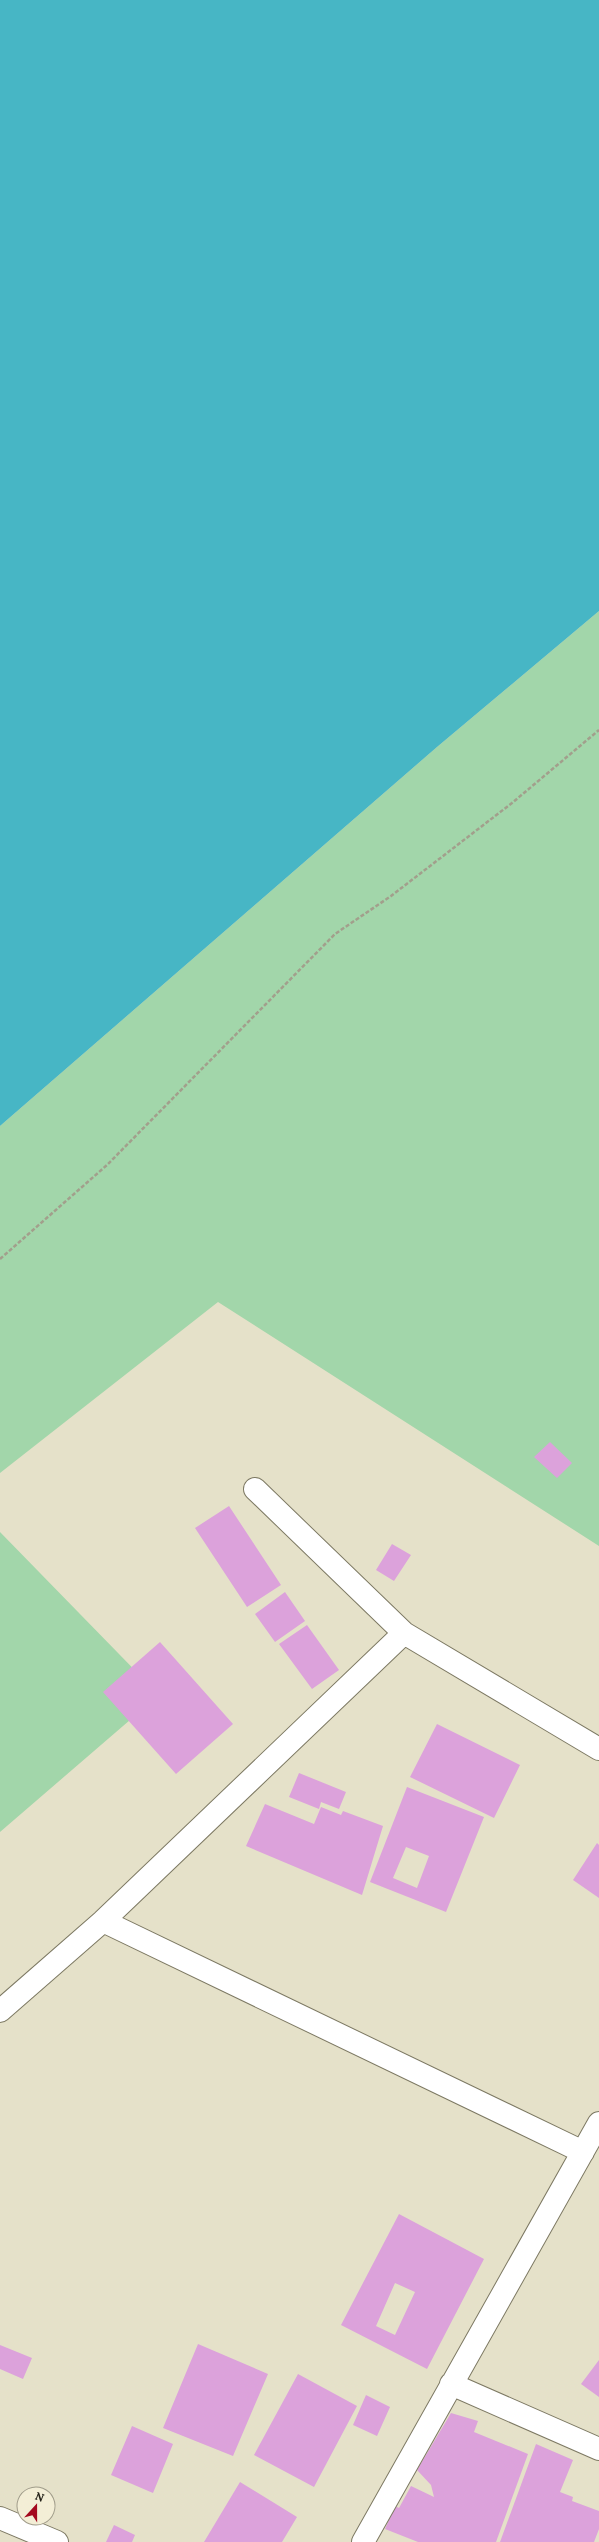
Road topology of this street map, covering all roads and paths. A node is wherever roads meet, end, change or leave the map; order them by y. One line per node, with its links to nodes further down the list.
1 (599, 730): 2 (path)
2 (0, 1259)
3 (254, 1490): 4 (street)
4 (404, 1633): 5 (street); 6 (street)
5 (599, 1749)
6 (103, 1921): 7 (street); 9 (street)
7 (0, 2011)
8 (599, 2123): 9 (street)
9 (583, 2152): 10 (street)
10 (451, 2384): 11 (street); 14 (street)
11 (599, 2449)
12 (0, 2518): 13 (street)
13 (57, 2542)
14 (363, 2542)

